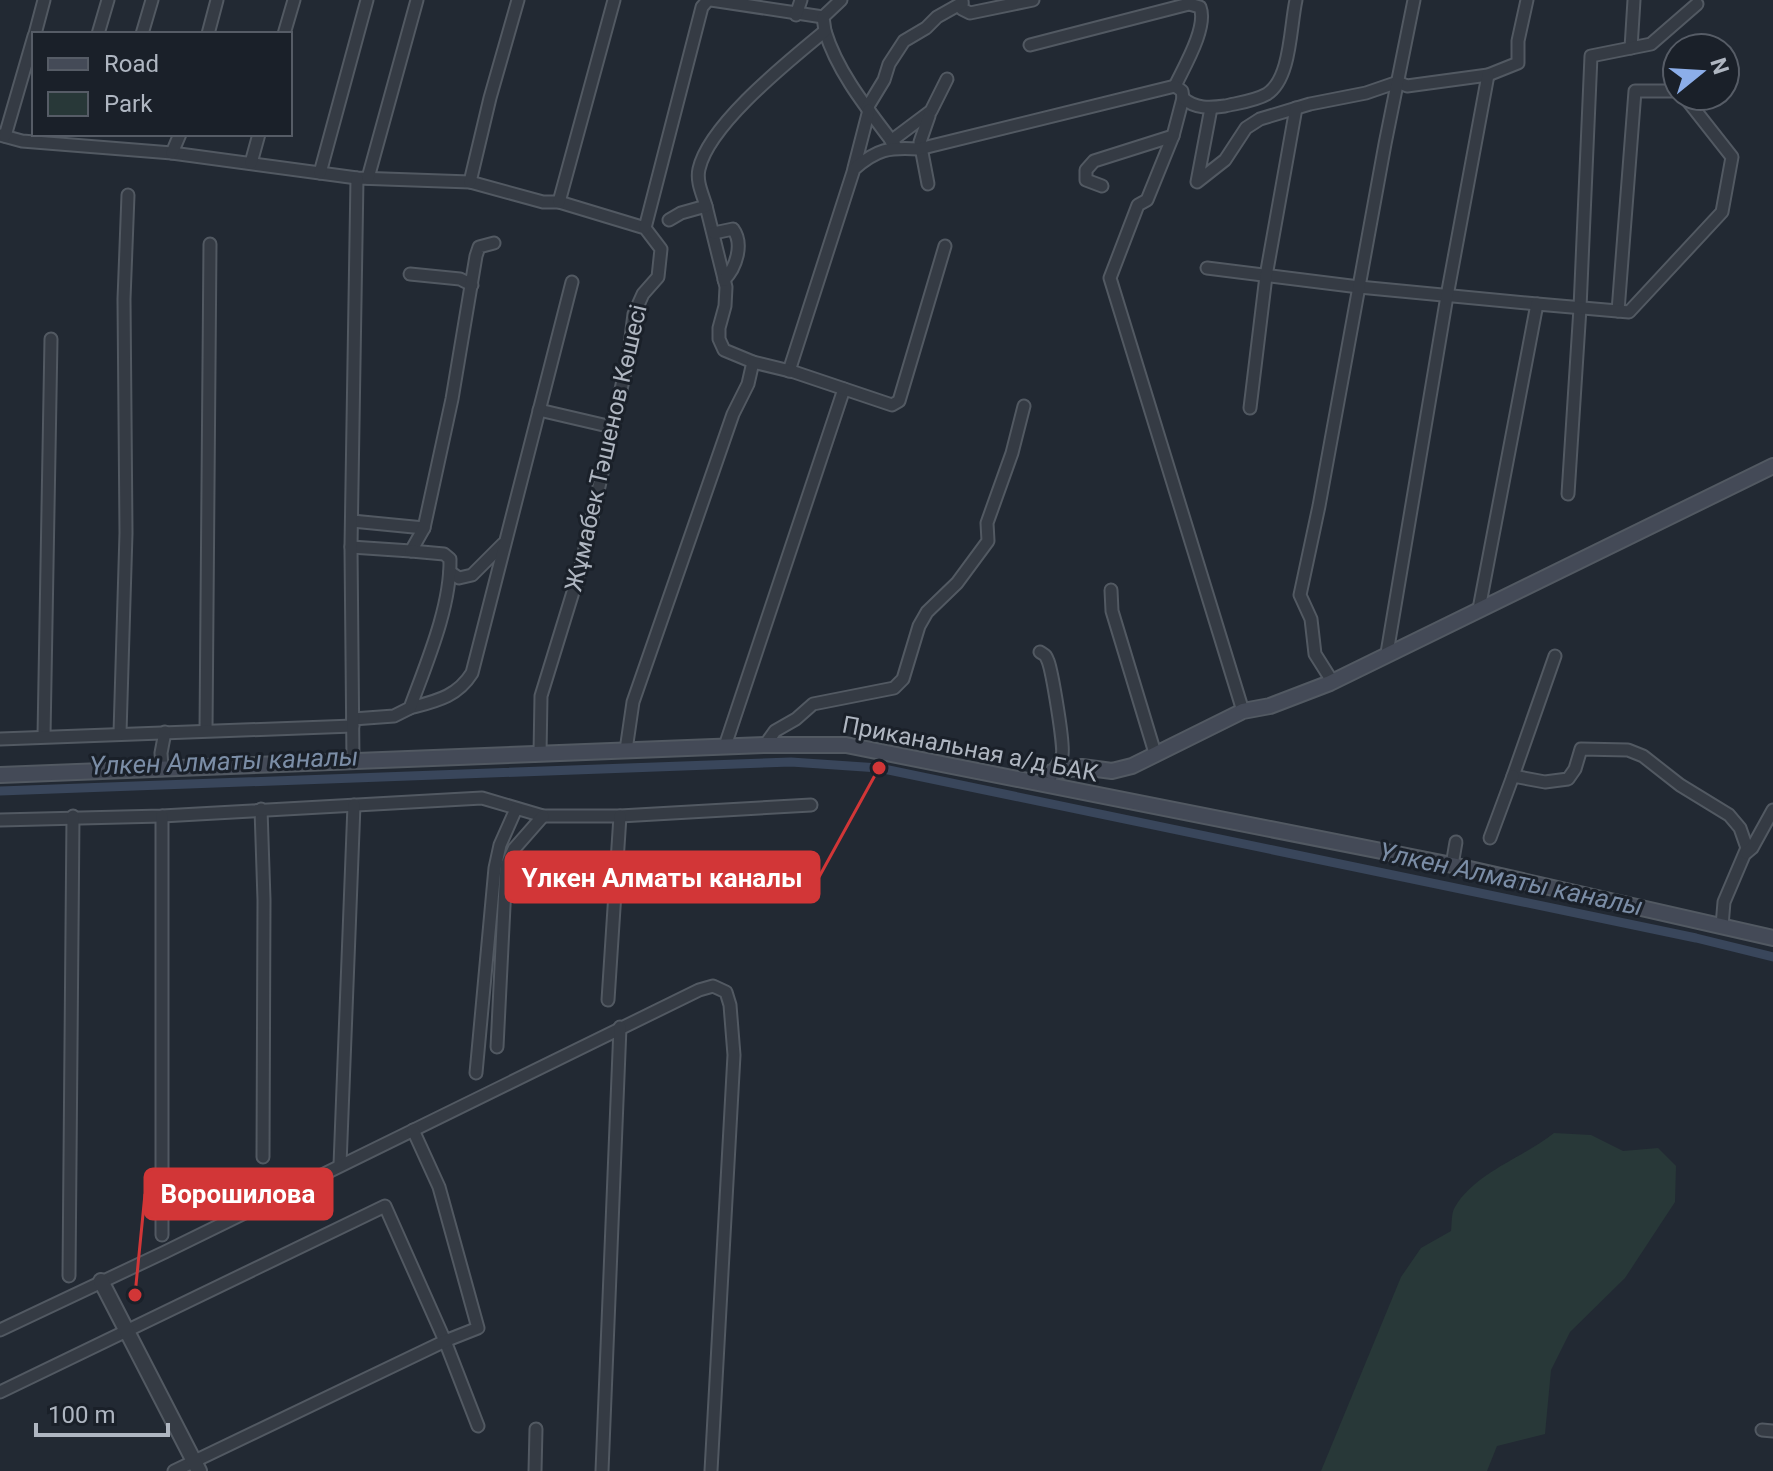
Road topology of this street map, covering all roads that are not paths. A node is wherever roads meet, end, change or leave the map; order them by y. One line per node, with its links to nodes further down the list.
1 (44, 0): 24 (street)
2 (108, 0): 25 (street)
3 (152, 0): 26 (street)
4 (217, 0): 27 (street)
5 (294, 0): 28 (street)
6 (367, 0): 55 (street)
7 (417, 0): 56 (street)
8 (518, 0): 57 (street)
9 (614, 0): 61 (street)
10 (710, 0): 21 (street); 64 (street)
11 (801, 0): 21 (street)
12 (841, 0): 22 (street)
13 (1033, 0): 18 (street)
14 (1296, 0): 38 (street)
15 (1414, 0): 34 (street)
16 (1527, 0): 32 (street)
17 (1634, 0): 31 (street)
18 (962, 2): 40 (street)
19 (1193, 2): 30 (street); 35 (street)
20 (1697, 4): 31 (street)
21 (796, 15): 22 (street)
22 (823, 17): 23 (street)
23 (825, 31): 40 (street); 62 (street)
24 (35, 32)
25 (99, 32)
26 (143, 32)
27 (209, 32)
28 (285, 32)
29 (32, 41): 43 (street)
30 (1030, 45)
31 (1631, 48): 78 (street)
32 (1488, 75): 34 (street); 76 (street)
33 (947, 79): 41 (street)
34 (1398, 82): 39 (street); 75 (street)
35 (1175, 86): 37 (street); 51 (street)
36 (1661, 91): 79 (street)
37 (1183, 98): 38 (street); 47 (street)
38 (1211, 108): 39 (street)
39 (1296, 108): 71 (street)
40 (868, 109): 49 (street); 54 (street)
41 (931, 111): 49 (street); 51 (street)
42 (1697, 112): 79 (street)
43 (2, 136): 48 (street)
44 (115, 136): 50 (street)
45 (179, 136): 52 (street)
46 (258, 136): 53 (street)
47 (1173, 136): 59 (street); 103 (street)
48 (69, 139): 50 (street)
49 (894, 144): 51 (street); 54 (street)
50 (112, 148): 52 (street)
51 (921, 148): 58 (street)
52 (172, 153): 53 (street)
53 (251, 163): 55 (street)
54 (854, 169): 82 (street)
55 (320, 173): 56 (street)
56 (363, 178): 57 (street); 90 (street)
57 (470, 182): 61 (street)
58 (928, 184)
59 (1102, 186)
60 (128, 195): 107 (street)
61 (559, 202): 64 (street)
62 (706, 206): 63 (street); 65 (street)
63 (669, 220)
64 (645, 228): 87 (street, Жұмабек Тәшенов Көшесі)
65 (714, 233): 72 (street); 72 (street)
66 (494, 243): 74 (street)
67 (210, 244): 105 (street)
68 (945, 246): 83 (street)
69 (1207, 268): 71 (street)
70 (410, 274): 74 (street)
71 (1266, 276): 75 (street); 85 (street)
72 (724, 280): 81 (street)
73 (572, 282): 86 (street)
74 (472, 285): 91 (street)
75 (1359, 287): 76 (street); 101 (street)
76 (1447, 296): 77 (street); 99 (street)
77 (1537, 304): 78 (street); 97 (street)
78 (1580, 308): 79 (street); 89 (street)
79 (1618, 311)
80 (51, 339): 108 (street)
81 (753, 362): 82 (street); 112 (street)
82 (789, 371): 83 (street)
83 (844, 389): 111 (street)
84 (1024, 406): 110 (street)
85 (1250, 408)
86 (539, 410): 87 (street); 92 (street)
87 (612, 427): 114 (street, Жұмабек Тәшенов Көшесі)
88 (1773, 466): 97 (main road)
89 (1568, 494)
90 (352, 521): 91 (street); 93 (street)
91 (424, 528): 94 (street)
92 (503, 543): 95 (street); 102 (street)
93 (351, 547): 94 (street); 104 (street)
94 (411, 551): 95 (street)
95 (450, 572): 102 (street)
96 (1111, 590): 113 (street)
97 (1479, 609): 99 (main road)
98 (1040, 652): 119 (street)
99 (1387, 653): 101 (main road)
100 (1555, 656): 118 (street)
101 (1332, 681): 103 (main road)
102 (410, 708): 104 (street)
103 (1243, 711): 113 (main road)
104 (353, 722): 105 (street); 115 (street)
105 (206, 730): 106 (street)
106 (165, 732): 107 (street); 116 (street)
107 (120, 733): 108 (street)
108 (44, 736): 109 (street)
109 (0, 739)
110 (765, 745): 111 (main road, Приканальная а/д БАК); 119 (main road, Приканальная а/д БАК)
111 (725, 746): 112 (main road, Приканальная а/д БАК)
112 (626, 750): 114 (main road, Приканальная а/д БАК)
113 (1155, 753): 119 (main road)
114 (540, 754): 115 (main road, Приканальная а/д БАК)
115 (353, 761): 116 (main road, Приканальная а/д БАК)
116 (162, 768): 117 (main road, Приканальная а/д БАК)
117 (0, 775)
118 (1513, 776): 130 (street); 132 (street)
119 (1050, 779): 133 (main road, Приканальная а/д БАК)
120 (354, 805): 122 (street); 123 (street); 142 (street)
121 (811, 805): 128 (street)
122 (261, 809): 126 (street); 141 (street)
123 (516, 809): 127 (street); 139 (street)
124 (1773, 810): 132 (street)
125 (73, 816): 126 (street); 129 (street); 144 (street)
126 (162, 816): 143 (street)
127 (543, 816): 128 (street); 138 (street)
128 (620, 816): 136 (street)
129 (0, 820)
130 (1490, 838)
131 (1456, 842): 133 (street)
132 (1746, 854): 134 (street)
133 (1452, 865): 134 (main road, Приканальная а/д БАК)
134 (1722, 926): 135 (main road, Приканальная а/д БАК)
135 (1773, 938)
136 (608, 1000)
137 (620, 1027): 140 (street); 155 (street); 156 (street)
138 (497, 1047)
139 (476, 1073)
140 (413, 1130): 142 (street); 148 (street)
141 (263, 1157)
142 (340, 1165): 145 (street)
143 (162, 1235)
144 (69, 1276)
145 (101, 1281): 146 (street); 147 (street)
146 (0, 1330)
147 (127, 1331): 148 (street); 149 (street); 152 (street)
148 (445, 1341): 150 (street); 152 (street)
149 (0, 1392)
150 (478, 1426)
151 (536, 1429): 154 (street)
152 (196, 1466): 153 (street)
153 (174, 1471)
154 (535, 1471)
155 (602, 1471)
156 (711, 1471)

